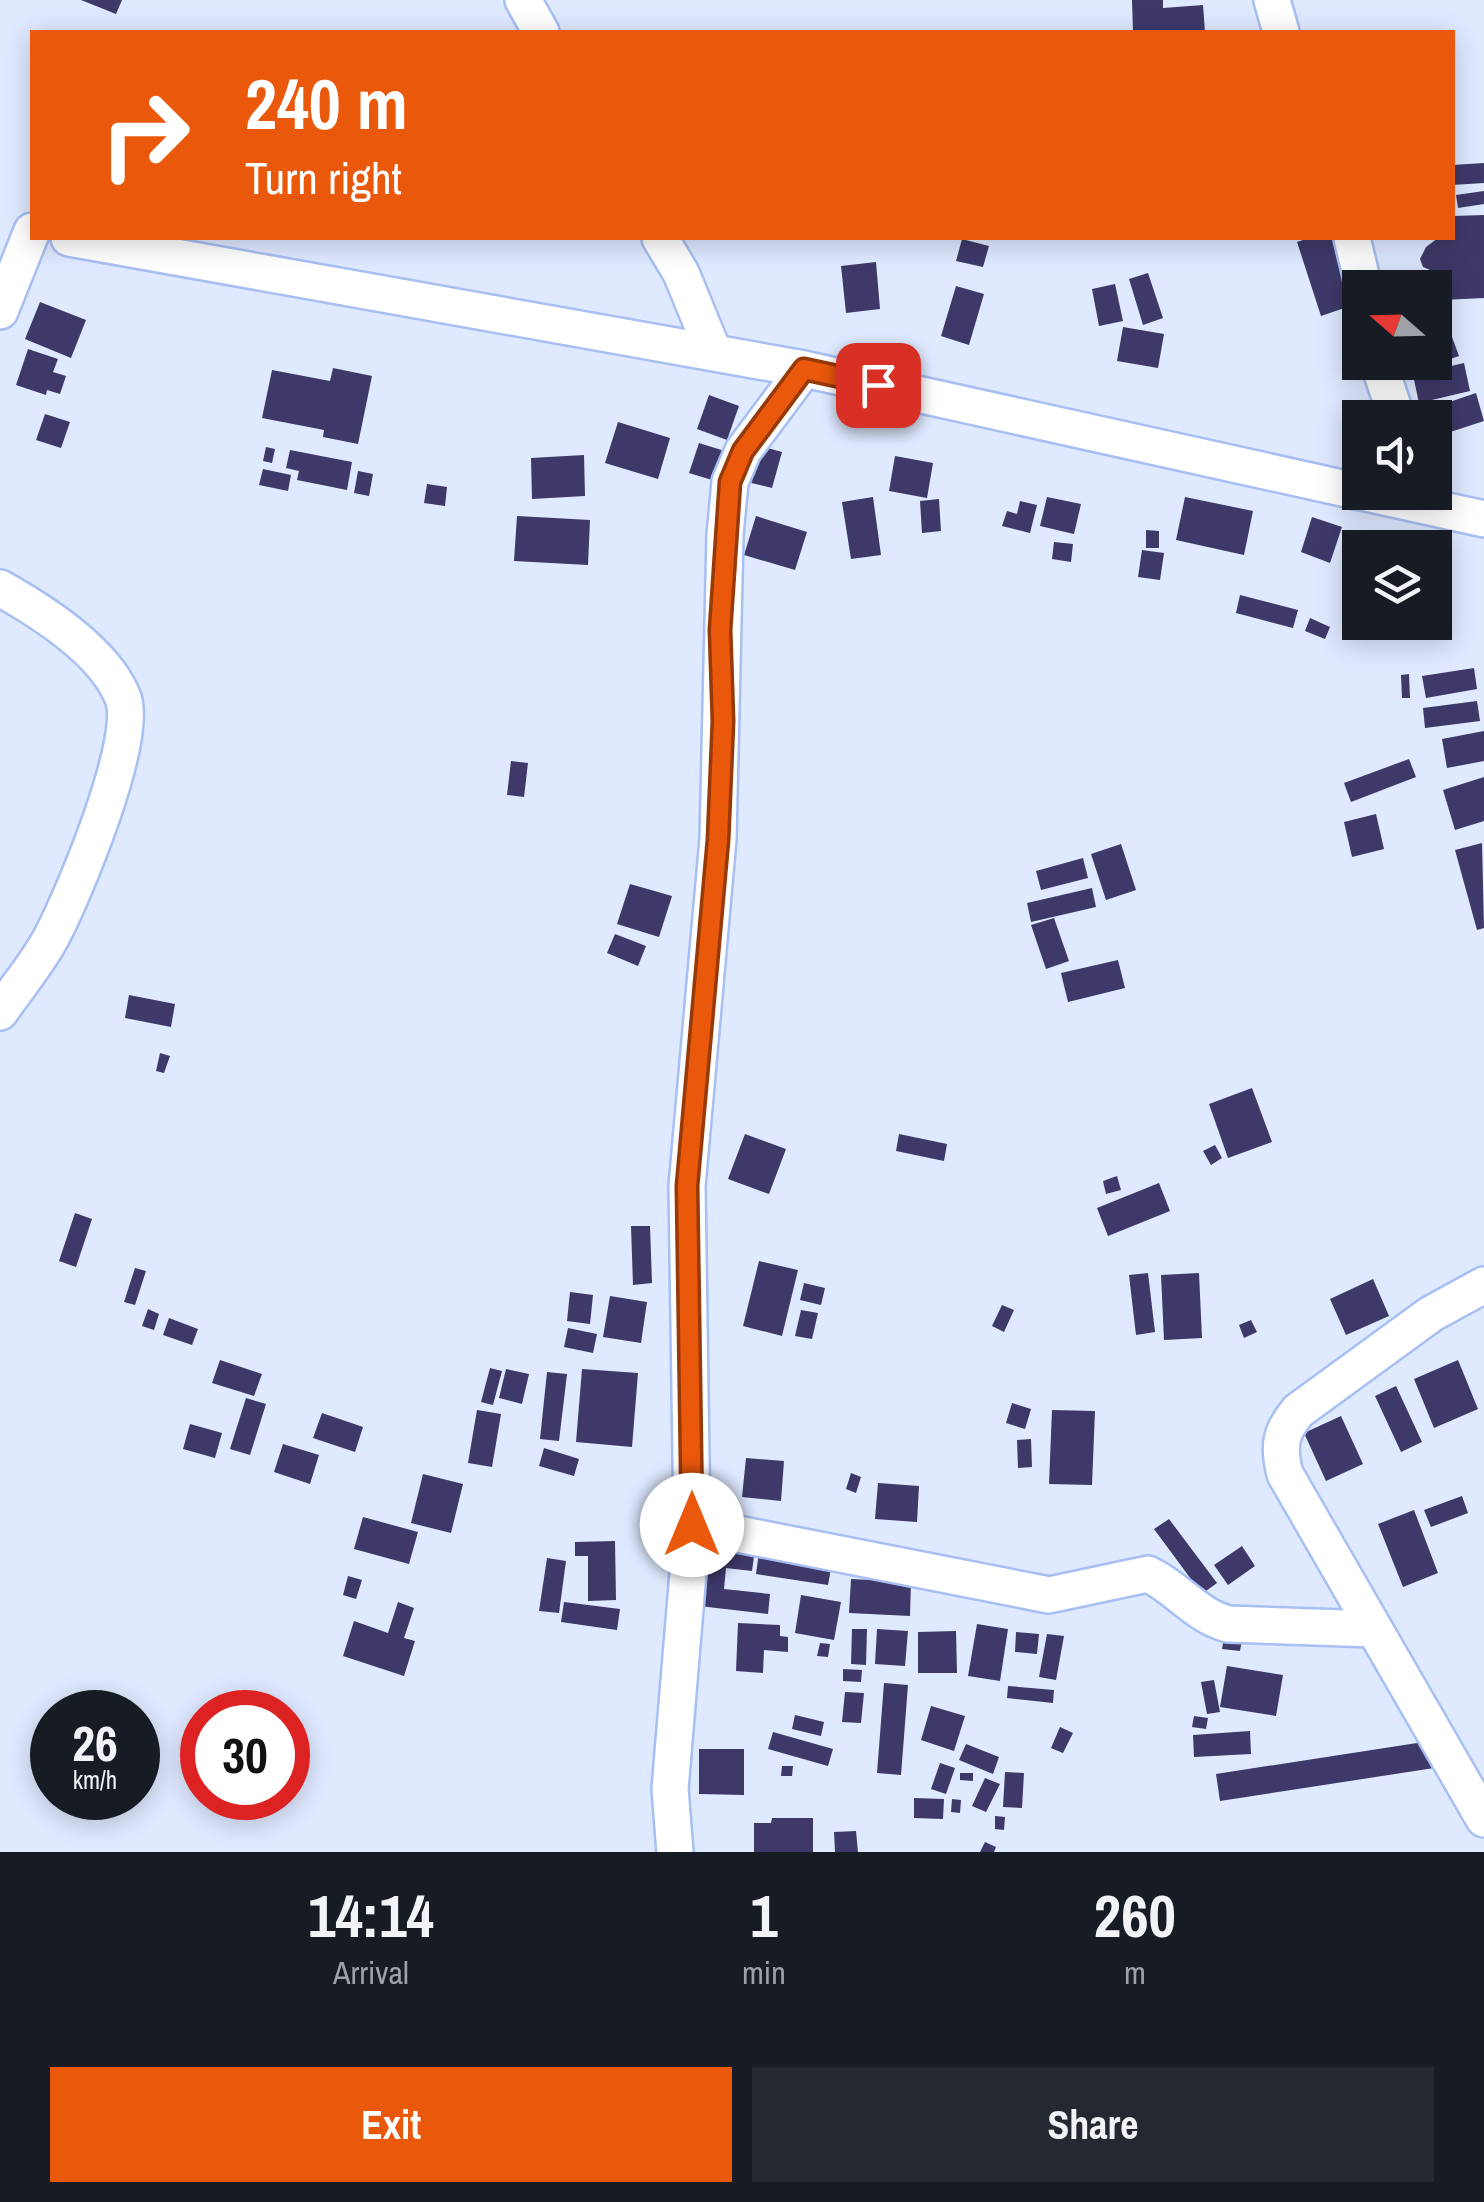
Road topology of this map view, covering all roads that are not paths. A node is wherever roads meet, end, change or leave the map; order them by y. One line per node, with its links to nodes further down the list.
1 (522, 0): 3 (street)
2 (1272, 0): 4 (street)
3 (540, 30)
4 (1280, 30)
5 (0, 223): 6 (street)
6 (30, 230)
7 (30, 236): 12 (street)
8 (80, 240): 13 (street)
9 (661, 240): 13 (street)
10 (1352, 240): 11 (street)
11 (1360, 270)
12 (0, 312)
13 (712, 352): 14 (street)
14 (804, 369): 15 (street); 21 (street)
15 (1342, 488)
16 (1452, 509): 17 (street)
17 (1484, 519)
18 (0, 588): 19 (street)
19 (0, 1012)
20 (1484, 1285): 22 (street)
21 (692, 1525): 22 (street); 24 (street)
22 (1374, 1629): 23 (street)
23 (1484, 1819)
24 (675, 1852)

